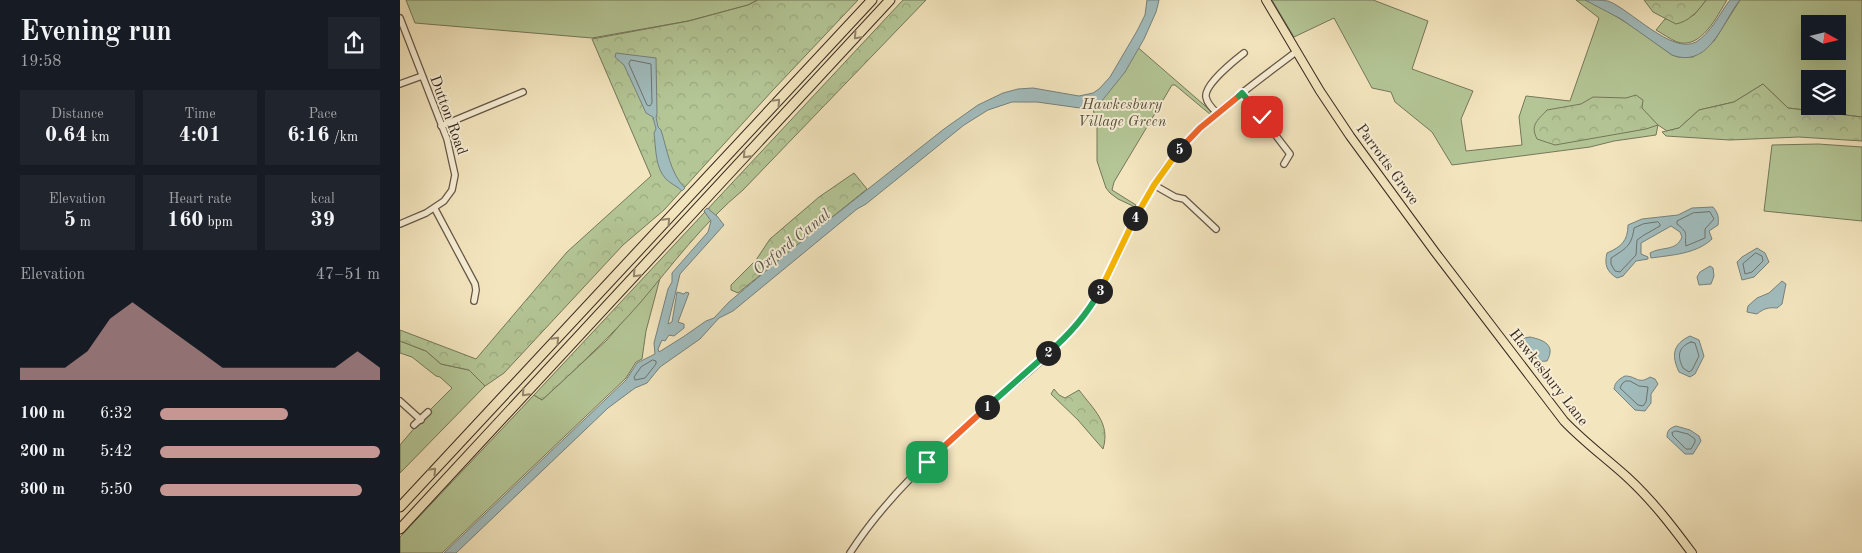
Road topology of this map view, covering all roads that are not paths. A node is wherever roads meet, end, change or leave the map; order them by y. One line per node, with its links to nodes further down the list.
1 (872, 0): 24 (highway, one-way to 1)
2 (890, 0): 25 (highway, one-way to 25)
3 (1266, 0): 5 (main road, Parrotts Grove)
4 (400, 18): 7 (street, Dutton Road)
5 (1297, 51): 10 (street); 18 (main road, Parrotts Grove)
6 (1244, 53): 11 (street)
7 (422, 76): 8 (street); 12 (street, Dutton Road)
8 (400, 84)
9 (524, 92): 12 (street)
10 (1242, 93): 11 (street); 13 (street)
11 (1218, 114): 14 (street)
12 (442, 126): 15 (street, Dutton Road)
13 (1284, 164)
14 (1154, 185): 17 (street); 26 (street)
15 (435, 209): 16 (street, Dutton Road); 19 (street)
16 (400, 224)
17 (1214, 229)
18 (1435, 252): 27 (main road, Hawkesbury Lane)
19 (474, 301)
20 (400, 400): 22 (street)
21 (428, 412): 22 (street)
22 (421, 420): 23 (street)
23 (414, 425)
24 (400, 507)
25 (400, 529)
26 (850, 553)
27 (1692, 553)

